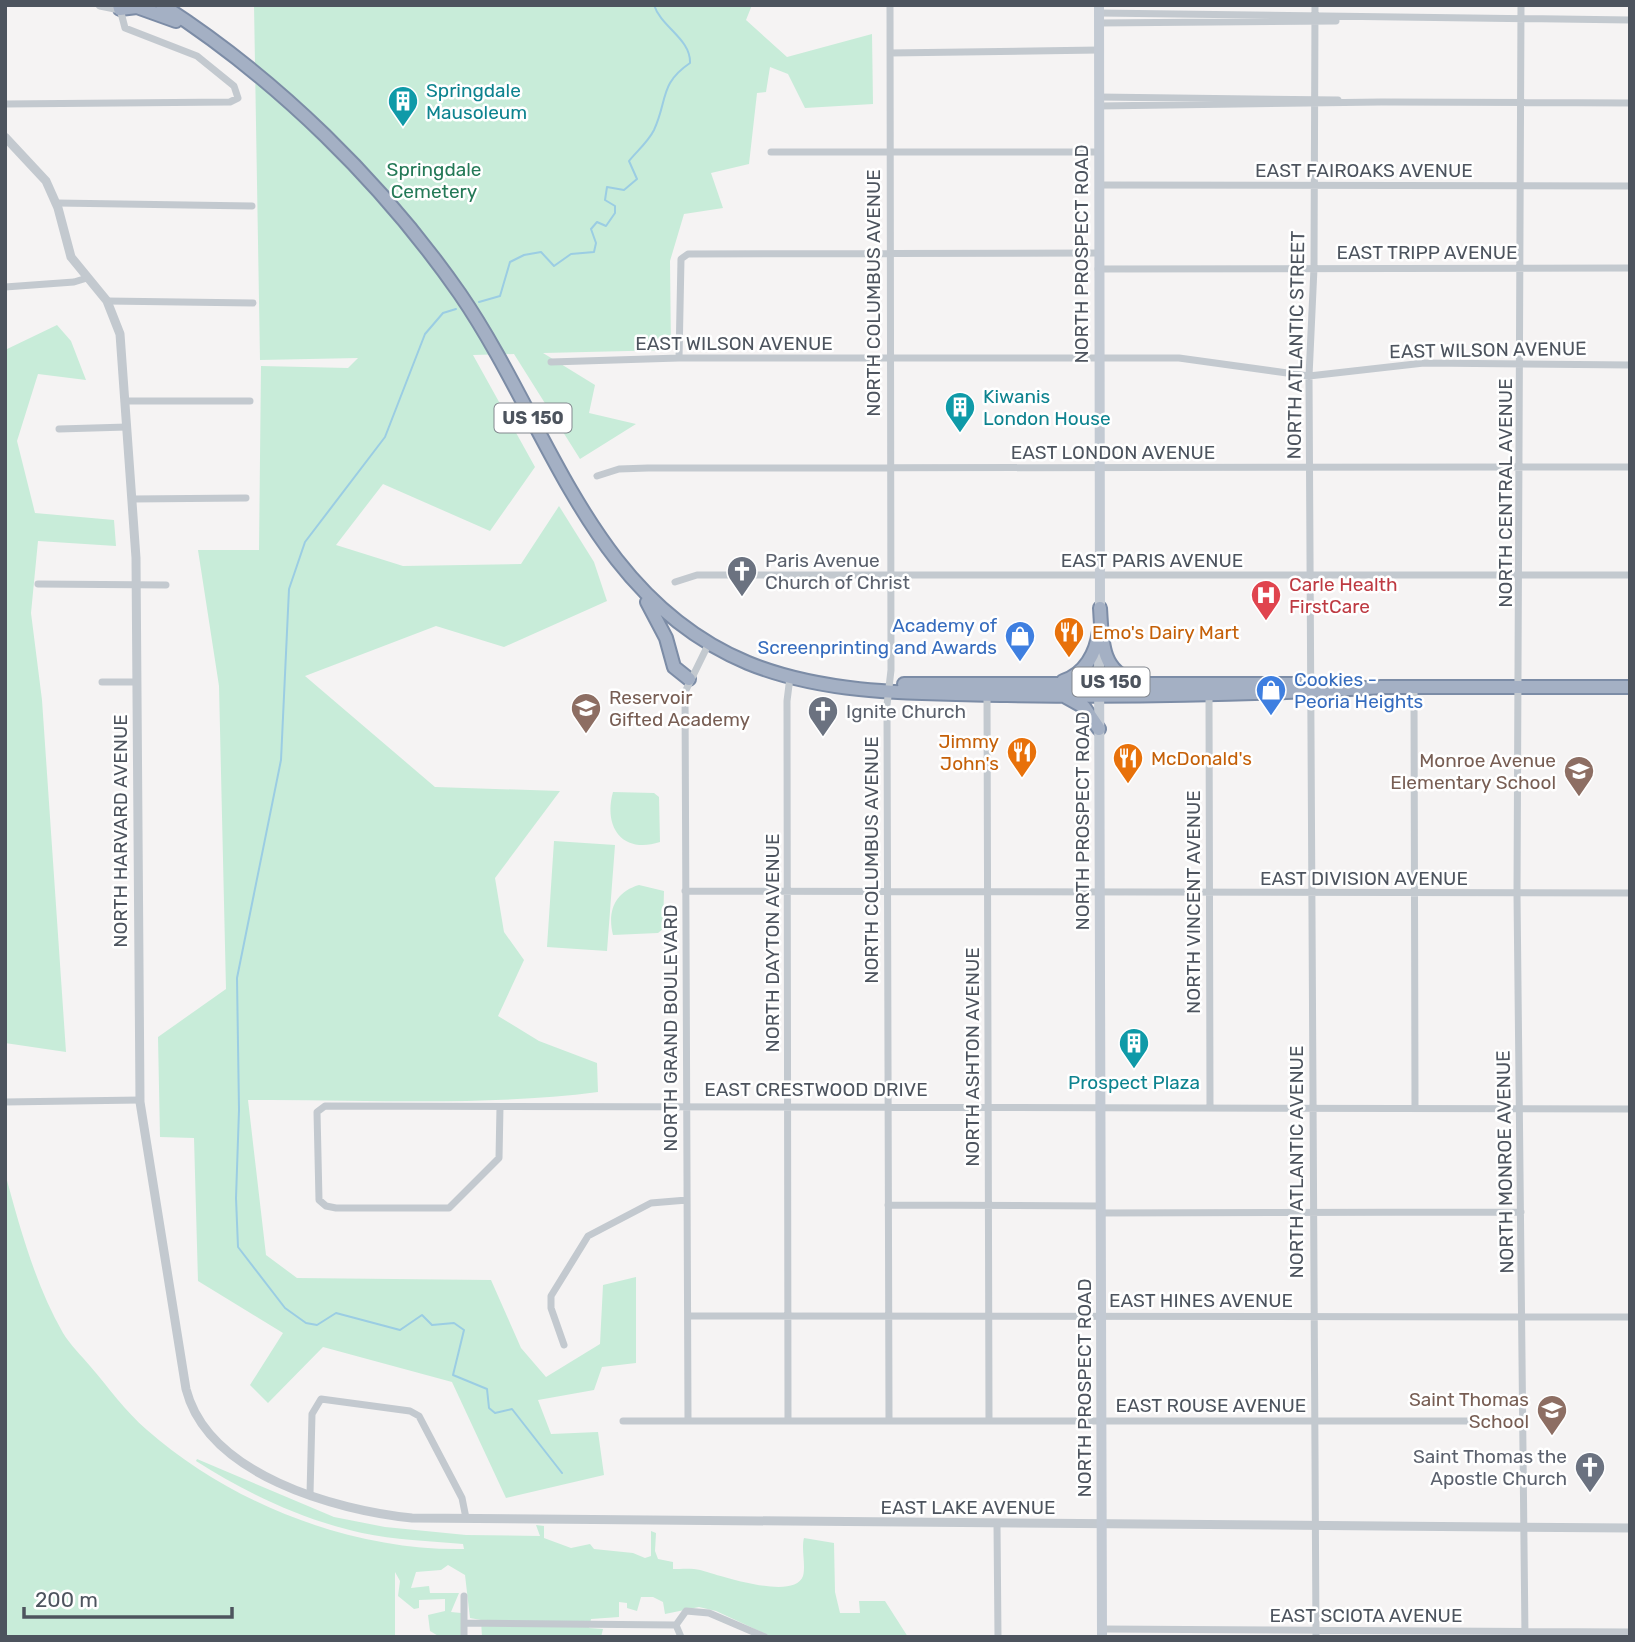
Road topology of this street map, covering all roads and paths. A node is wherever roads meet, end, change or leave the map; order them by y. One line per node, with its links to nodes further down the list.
1 (103, 5): 6 (street)
2 (162, 5): 11 (highway, US 150)
3 (890, 5): 13 (street, NORTH COLUMBUS AVENUE)
4 (1315, 5): 8 (street, NORTH ATLANTIC STREET)
5 (1521, 5): 9 (street, NORTH CENTRAL AVENUE)
6 (119, 7): 11 (highway); 18 (street)
7 (1099, 14): 8 (street); 12 (main road, NORTH PROSPECT ROAD)
8 (1315, 19): 9 (street); 14 (street, NORTH ATLANTIC STREET)
9 (1521, 20): 10 (street); 16 (street, NORTH CENTRAL AVENUE)
10 (1630, 20)
11 (217, 44): 67 (highway, US 150)
12 (1099, 50): 13 (street); 15 (main road, NORTH PROSPECT ROAD)
13 (890, 52): 22 (street, NORTH COLUMBUS AVENUE)
14 (1315, 101): 15 (street); 16 (street); 24 (street, NORTH ATLANTIC STREET)
15 (1099, 102): 21 (main road, NORTH PROSPECT ROAD)
16 (1522, 102): 17 (street); 25 (street, NORTH CENTRAL AVENUE)
17 (1630, 103)
18 (5, 104)
19 (5, 137): 27 (street, NORTH HARVARD AVENUE)
20 (771, 152): 22 (street)
21 (1099, 152): 22 (street); 23 (main road, NORTH PROSPECT ROAD)
22 (889, 153): 30 (street, NORTH COLUMBUS AVENUE)
23 (1099, 185): 24 (street, EAST FAIROAKS AVENUE); 29 (main road, NORTH PROSPECT ROAD)
24 (1315, 186): 25 (street, EAST FAIROAKS AVENUE); 31 (street, NORTH ATLANTIC STREET)
25 (1521, 186): 26 (street, EAST FAIROAKS AVENUE); 32 (street, NORTH CENTRAL AVENUE)
26 (1630, 186)
27 (57, 203): 28 (street); 35 (street, NORTH HARVARD AVENUE)
28 (252, 206)
29 (1098, 253): 30 (street); 34 (main road, NORTH PROSPECT ROAD)
30 (890, 254): 39 (street); 40 (street, NORTH COLUMBUS AVENUE)
31 (1314, 268): 32 (street, EAST TRIPP AVENUE); 34 (street, EAST TRIPP AVENUE); 45 (street, NORTH ATLANTIC STREET)
32 (1521, 268): 33 (street, EAST TRIPP AVENUE); 43 (street, NORTH CENTRAL AVENUE)
33 (1630, 268)
34 (1098, 269): 41 (main road, NORTH PROSPECT ROAD)
35 (87, 278): 36 (street); 37 (street, NORTH HARVARD AVENUE)
36 (5, 287)
37 (107, 301): 38 (street); 46 (street, NORTH HARVARD AVENUE)
38 (253, 303)
39 (679, 358): 40 (street, EAST WILSON AVENUE); 42 (street, EAST WILSON AVENUE)
40 (889, 358): 41 (street, EAST WILSON AVENUE); 50 (street, NORTH COLUMBUS AVENUE)
41 (1099, 358): 45 (street, EAST WILSON AVENUE); 54 (main road, NORTH PROSPECT ROAD)
42 (551, 362)
43 (1521, 365): 44 (street, EAST WILSON AVENUE); 45 (street, EAST WILSON AVENUE); 52 (street, NORTH CENTRAL AVENUE)
44 (1630, 365)
45 (1309, 376): 51 (street, NORTH ATLANTIC STREET)
46 (125, 401): 47 (street); 48 (street, NORTH HARVARD AVENUE)
47 (250, 401)
48 (127, 427): 49 (street); 57 (street, NORTH HARVARD AVENUE)
49 (59, 429)
50 (889, 467): 54 (street, EAST LONDON AVENUE); 55 (street, EAST LONDON AVENUE); 61 (street, NORTH COLUMBUS AVENUE)
51 (1310, 467): 52 (street, EAST LONDON AVENUE); 54 (street, EAST LONDON AVENUE); 62 (street, NORTH ATLANTIC STREET)
52 (1520, 467): 53 (street, EAST LONDON AVENUE); 59 (street, NORTH CENTRAL AVENUE)
53 (1630, 467)
54 (1099, 468): 58 (main road, NORTH PROSPECT ROAD)
55 (597, 476)
56 (246, 498): 57 (street)
57 (132, 499): 64 (street, NORTH HARVARD AVENUE)
58 (1099, 575): 61 (street, EAST PARIS AVENUE); 62 (street, EAST PARIS AVENUE); 68 (main road, NORTH PROSPECT ROAD)
59 (1520, 575): 60 (street, EAST PARIS AVENUE); 62 (street, EAST PARIS AVENUE); 80 (street, NORTH CENTRAL AVENUE)
60 (1630, 575)
61 (890, 576): 63 (street, EAST PARIS AVENUE); 77 (street, NORTH COLUMBUS AVENUE)
62 (1310, 576): 78 (street, NORTH ATLANTIC STREET)
63 (675, 582)
64 (136, 583): 65 (street); 66 (street); 74 (street, NORTH HARVARD AVENUE)
65 (38, 584)
66 (166, 585)
67 (635, 585): 70 (highway, US 150); 72 (highway)
68 (1100, 608): 69 (main road, NORTH PROSPECT ROAD); 76 (highway)
69 (1099, 624): 75 (highway); 82 (main road, NORTH PROSPECT ROAD)
70 (709, 643): 71 (highway, US 150); 72 (street, NORTH GRAND BOULEVARD)
71 (790, 677): 77 (highway, US 150); 88 (street, NORTH DAYTON AVENUE)
72 (689, 679): 87 (street, NORTH GRAND BOULEVARD)
73 (102, 682): 74 (street)
74 (137, 682): 97 (street, NORTH HARVARD AVENUE)
75 (1047, 683): 77 (highway, US 150); 82 (highway, US 150)
76 (1194, 683): 78 (highway, US 150); 82 (highway, US 150)
77 (888, 687): 83 (highway, US 150); 89 (street, NORTH COLUMBUS AVENUE)
78 (1310, 687): 79 (highway, US 150); 85 (highway, US 150); 91 (street, NORTH ATLANTIC AVENUE)
79 (1414, 687): 80 (highway, US 150); 94 (street)
80 (1520, 687): 81 (highway, US 150); 95 (street, NORTH MONROE AVENUE)
81 (1630, 687)
82 (1100, 689): 84 (highway, US 150); 85 (highway, US 150); 86 (main road, NORTH PROSPECT ROAD)
83 (987, 694): 84 (highway, US 150); 90 (street, NORTH ASHTON AVENUE)
84 (1062, 696): 86 (highway)
85 (1209, 696): 93 (street, NORTH VINCENT AVENUE)
86 (1099, 729): 92 (main road, NORTH PROSPECT ROAD)
87 (685, 891): 88 (street, EAST DIVISION AVENUE); 99 (street, NORTH GRAND BOULEVARD)
88 (787, 891): 89 (street, EAST DIVISION AVENUE); 100 (street, NORTH DAYTON AVENUE)
89 (887, 892): 90 (street, EAST DIVISION AVENUE); 101 (street, NORTH COLUMBUS AVENUE)
90 (987, 892): 92 (street, EAST DIVISION AVENUE); 102 (street, NORTH ASHTON AVENUE)
91 (1311, 892): 93 (street, EAST DIVISION AVENUE); 94 (street, EAST DIVISION AVENUE); 106 (street, NORTH ATLANTIC AVENUE)
92 (1099, 893): 93 (street, EAST DIVISION AVENUE); 104 (main road, NORTH PROSPECT ROAD)
93 (1208, 893): 105 (street, NORTH VINCENT AVENUE)
94 (1413, 893): 95 (street, EAST DIVISION AVENUE); 107 (street)
95 (1517, 894): 96 (street, EAST DIVISION AVENUE); 108 (street, NORTH MONROE AVENUE)
96 (1630, 894)
97 (140, 1100): 98 (street); 133 (street, NORTH HARVARD AVENUE)
98 (5, 1102)
99 (686, 1104): 100 (street, EAST CRESTWOOD DRIVE); 103 (street, EAST CRESTWOOD DRIVE); 110 (street, NORTH GRAND BOULEVARD)
100 (788, 1104): 101 (street, EAST CRESTWOOD DRIVE); 117 (street, NORTH DAYTON AVENUE)
101 (888, 1105): 102 (street, EAST CRESTWOOD DRIVE); 111 (street, NORTH COLUMBUS AVENUE)
102 (989, 1105): 104 (street, EAST CRESTWOOD DRIVE); 112 (street, NORTH ASHTON AVENUE)
103 (500, 1107): 103 (street, EAST CRESTWOOD DRIVE)
104 (1100, 1107): 105 (street, EAST CRESTWOOD DRIVE); 113 (main road, NORTH PROSPECT ROAD)
105 (1210, 1108): 106 (street, EAST CRESTWOOD DRIVE)
106 (1311, 1108): 107 (street, EAST CRESTWOOD DRIVE); 115 (street, NORTH ATLANTIC AVENUE)
107 (1415, 1108): 108 (street, EAST CRESTWOOD DRIVE)
108 (1521, 1108): 109 (street, EAST CRESTWOOD DRIVE); 114 (street, NORTH MONROE AVENUE)
109 (1630, 1109)
110 (687, 1200): 116 (street, NORTH GRAND BOULEVARD); 124 (street)
111 (888, 1205): 112 (street); 118 (street, NORTH COLUMBUS AVENUE)
112 (988, 1205): 113 (street); 119 (street, NORTH ASHTON AVENUE)
113 (1101, 1209): 115 (street); 120 (main road, NORTH PROSPECT ROAD)
114 (1521, 1212): 115 (street); 122 (street, NORTH MONROE AVENUE)
115 (1312, 1213): 121 (street, NORTH ATLANTIC AVENUE)
116 (688, 1315): 117 (street, EAST HINES AVENUE); 125 (street, NORTH GRAND BOULEVARD)
117 (788, 1315): 118 (street, EAST HINES AVENUE); 126 (street, NORTH DAYTON AVENUE)
118 (888, 1315): 119 (street, EAST HINES AVENUE); 127 (street, NORTH COLUMBUS AVENUE)
119 (989, 1316): 120 (street, EAST HINES AVENUE); 128 (street, NORTH ASHTON AVENUE)
120 (1102, 1316): 121 (street, EAST HINES AVENUE); 129 (main road, NORTH PROSPECT ROAD)
121 (1312, 1316): 122 (street, EAST HINES AVENUE); 130 (street, NORTH ATLANTIC AVENUE)
122 (1523, 1317): 123 (street, EAST HINES AVENUE); 131 (street, NORTH MONROE AVENUE)
123 (1630, 1317)
124 (564, 1345)
125 (688, 1419): 126 (street, EAST ROUSE AVENUE); 132 (street, EAST ROUSE AVENUE)
126 (788, 1420): 127 (street, EAST ROUSE AVENUE)
127 (889, 1420): 128 (street, EAST ROUSE AVENUE)
128 (989, 1420): 129 (street, EAST ROUSE AVENUE)
129 (1102, 1420): 130 (street, EAST ROUSE AVENUE); 136 (main road, NORTH PROSPECT ROAD)
130 (1314, 1420): 131 (street, EAST ROUSE AVENUE); 137 (street, NORTH ATLANTIC AVENUE)
131 (1524, 1421): 139 (street, NORTH MONROE AVENUE)
132 (623, 1422)
133 (310, 1494): 134 (street, EAST LAKE AVENUE); 134 (street)
134 (466, 1518): 135 (street, EAST LAKE AVENUE)
135 (997, 1524): 136 (street, EAST LAKE AVENUE); 150 (street)
136 (1102, 1525): 137 (street, EAST LAKE AVENUE); 144 (main road, NORTH PROSPECT ROAD)
137 (1315, 1527): 139 (street, EAST LAKE AVENUE); 145 (street, NORTH ATLANTIC AVENUE)
138 (1630, 1528): 139 (street, EAST LAKE AVENUE)
139 (1526, 1529): 146 (street, NORTH MONROE AVENUE)
140 (464, 1595): 141 (street)
141 (464, 1623): 142 (street); 147 (street)
142 (676, 1625): 148 (street); 149 (street)
143 (1630, 1632): 146 (street, EAST SCIOTA AVENUE)
144 (1102, 1633): 145 (street, EAST SCIOTA AVENUE)
145 (1316, 1634): 146 (street, EAST SCIOTA AVENUE)
146 (1525, 1634)
147 (464, 1637)
148 (681, 1637)
149 (765, 1637)
150 (998, 1637)

